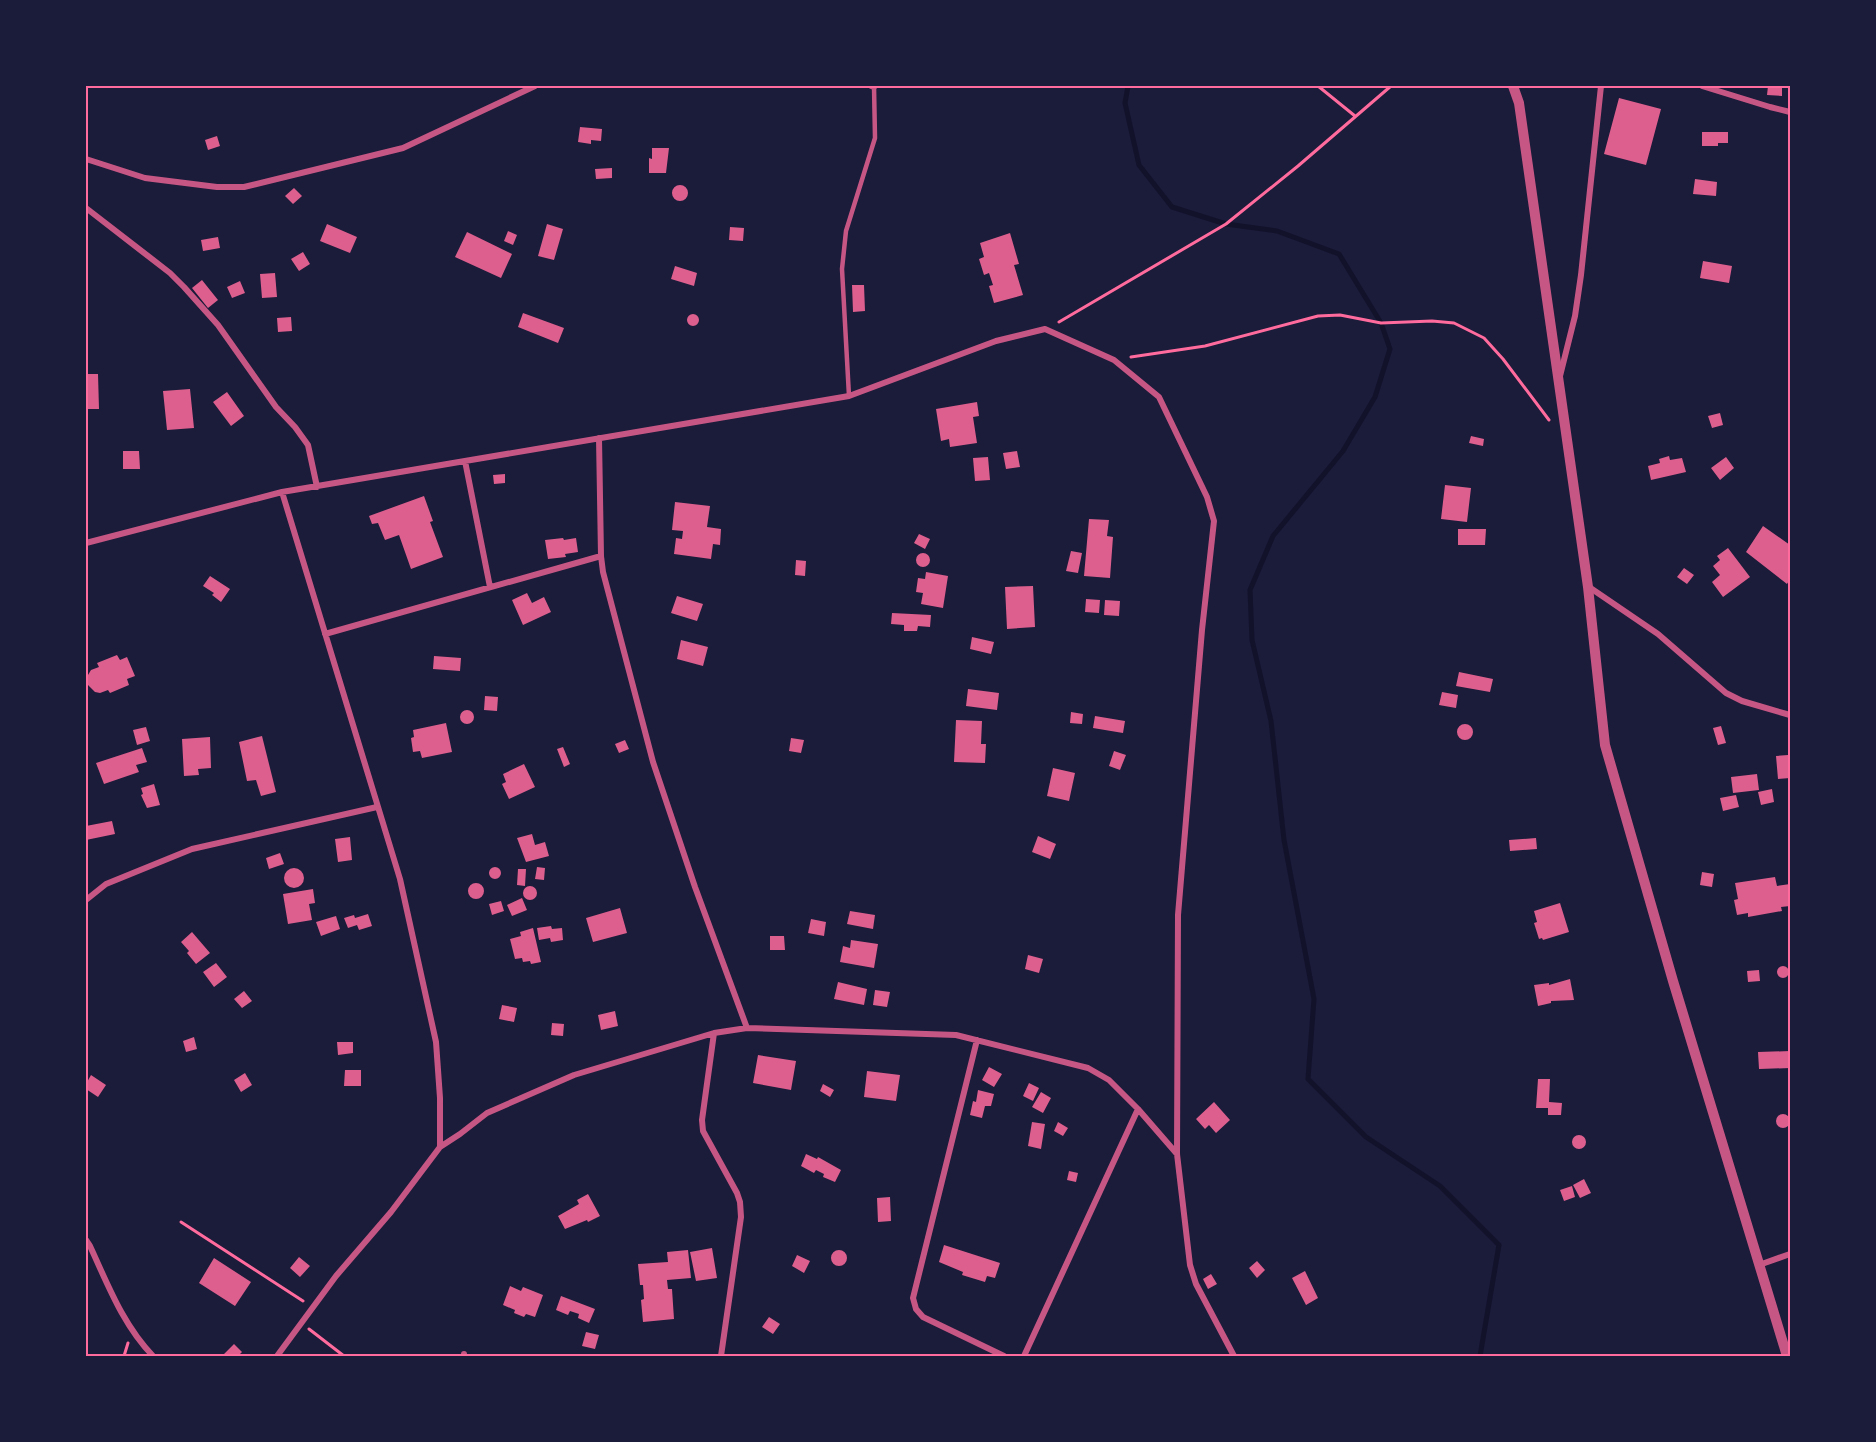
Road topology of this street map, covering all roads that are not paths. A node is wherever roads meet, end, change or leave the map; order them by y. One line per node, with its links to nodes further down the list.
1 (535, 86): 7 (street)
2 (873, 86): 10 (lane)
3 (1513, 86): 9 (street)
4 (1600, 86): 9 (street)
5 (1702, 86): 6 (street)
6 (1791, 112)
7 (86, 159)
8 (86, 208): 13 (street)
9 (1558, 383): 18 (street)
10 (849, 396): 11 (street); 28 (street)
11 (599, 438): 12 (street); 16 (street)
12 (465, 461): 13 (street); 17 (street)
13 (317, 487): 14 (street)
14 (282, 492): 15 (street); 19 (street)
15 (86, 543)
16 (601, 556): 17 (street); 23 (street)
17 (490, 586): 19 (street)
18 (1588, 587): 20 (street); 31 (street)
19 (325, 634): 21 (street)
20 (1791, 715)
21 (377, 807): 22 (street); 27 (street)
22 (86, 900)
23 (747, 1028): 24 (street); 25 (street)
24 (714, 1033): 27 (street); 34 (street)
25 (977, 1040): 26 (street); 35 (street)
26 (1138, 1108): 28 (street); 36 (street)
27 (440, 1147): 33 (street)
28 (1177, 1154): 37 (street)
29 (86, 1240): 32 (street)
30 (1791, 1254): 31 (street)
31 (1759, 1265): 38 (street)
32 (153, 1356)
33 (277, 1356)
34 (721, 1356)
35 (1004, 1356)
36 (1024, 1356)
37 (1234, 1356)
38 (1787, 1356)

